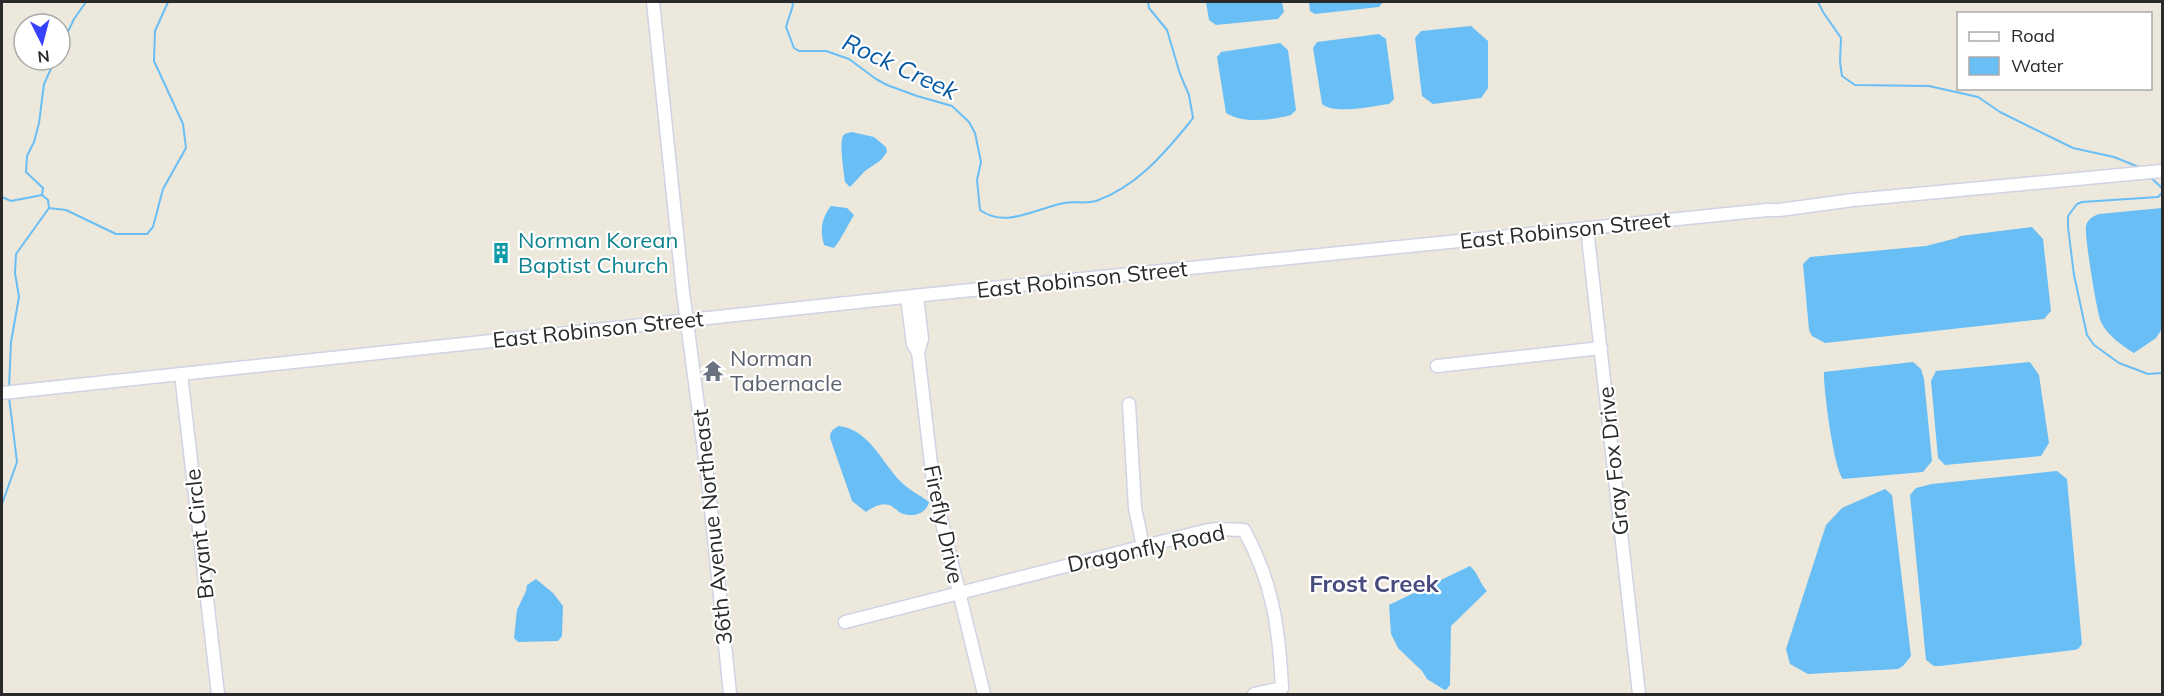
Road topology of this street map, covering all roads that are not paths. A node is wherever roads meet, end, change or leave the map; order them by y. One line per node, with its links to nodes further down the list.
1 (653, 2): 5 (street, 36th Avenue Northeast)
2 (2158, 172): 3 (street, East Robinson Street)
3 (1587, 228): 4 (street, East Robinson Street); 6 (street, Gray Fox Drive)
4 (912, 296): 5 (street, East Robinson Street); 12 (street, Firefly Drive)
5 (687, 320): 8 (street, East Robinson Street); 15 (street, 36th Avenue Northeast)
6 (1601, 348): 7 (street); 18 (street, Gray Fox Drive)
7 (1437, 366)
8 (181, 374): 9 (street, East Robinson Street); 14 (street, Bryant Circle)
9 (2, 393)
10 (1129, 404): 11 (street)
11 (1143, 546): 12 (street, Dragonfly Road); 17 (street, Dragonfly Road)
12 (958, 593): 13 (street, Dragonfly Road); 16 (street, Firefly Drive)
13 (845, 622)
14 (218, 694)
15 (730, 694)
16 (984, 694)
17 (1254, 694)
18 (1639, 694)

